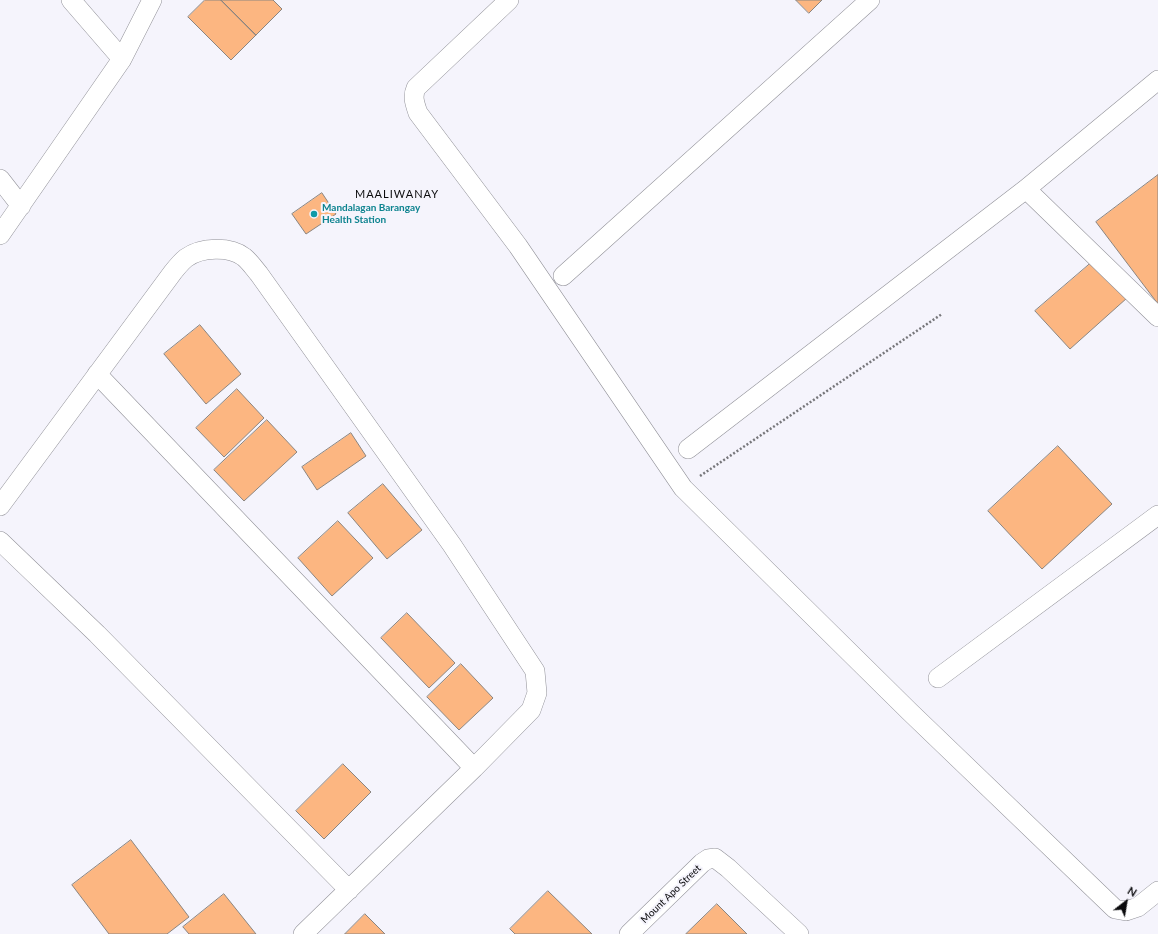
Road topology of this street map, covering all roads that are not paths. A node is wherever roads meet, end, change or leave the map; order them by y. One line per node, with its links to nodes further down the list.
1 (71, 0): 5 (street)
2 (152, 0): 5 (street)
3 (509, 0): 21 (street)
4 (870, 0): 11 (street)
5 (122, 59): 9 (street)
6 (1158, 80): 8 (street)
7 (0, 179): 9 (street)
8 (1026, 188): 12 (street); 14 (street)
9 (21, 206): 10 (street)
10 (0, 235)
11 (563, 276)
12 (1158, 317)
13 (97, 374): 15 (street); 19 (street); 19 (street)
14 (688, 449)
15 (0, 506)
16 (1158, 515): 18 (street)
17 (0, 541): 20 (street)
18 (938, 678)
19 (474, 768): 20 (street)
20 (349, 890): 22 (street)
21 (1158, 891)
22 (303, 934)
23 (630, 934): 24 (street, Mount Apo Street)
24 (799, 934)

